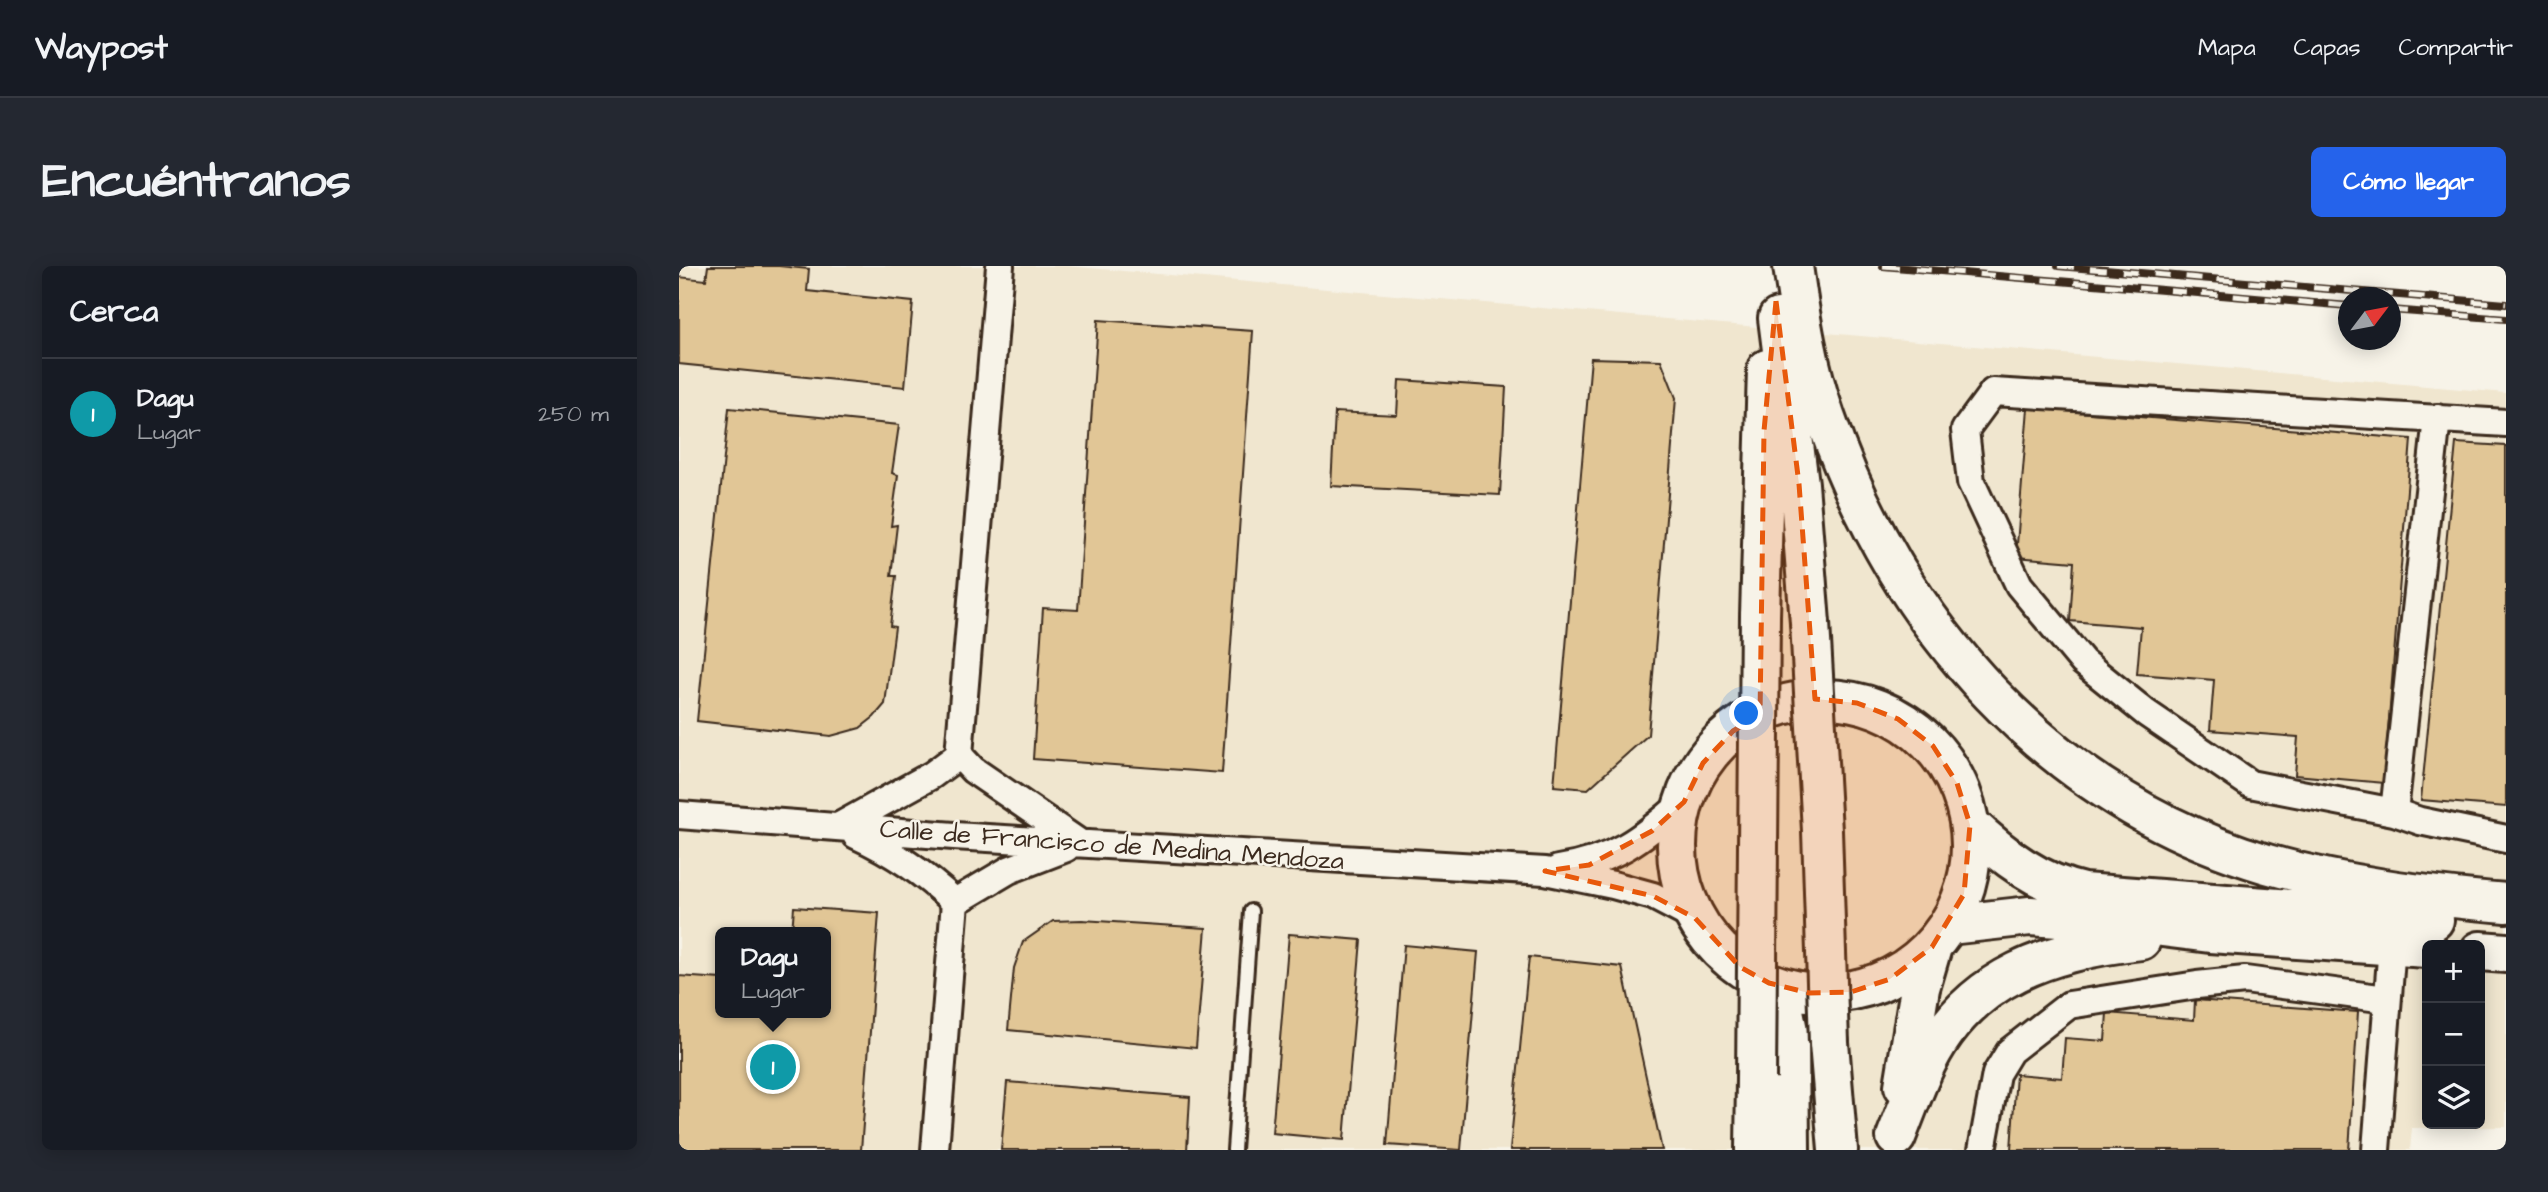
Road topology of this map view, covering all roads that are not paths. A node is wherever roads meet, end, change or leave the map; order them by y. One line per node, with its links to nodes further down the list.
1 (1000, 266): 6 (street)
2 (1793, 266): 3 (highway)
3 (1782, 292): 16 (highway); 27 (highway, bridge); 31 (highway, bridge)
4 (2437, 418): 5 (street); 8 (street); 8 (street)
5 (2506, 422)
6 (959, 755): 11 (street); 13 (street)
7 (1683, 802): 10 (highway); 14 (street, Calle de Francisco de Medina Mendoza); 18 (highway)
8 (2394, 812): 12 (street)
9 (679, 815): 11 (street, Calle de Francisco de Medina Mendoza)
10 (1970, 825): 19 (highway); 21 (highway)
11 (838, 827): 13 (street, Calle de Francisco de Medina Mendoza); 15 (street)
12 (2506, 839)
13 (1079, 843): 14 (street, Calle de Francisco de Medina Mendoza); 15 (street)
14 (1545, 872): 18 (street, Calle de Francisco de Medina Mendoza)
15 (955, 902): 29 (street)
16 (2506, 903)
17 (1251, 911): 30 (lane)
18 (1695, 918): 25 (highway)
19 (2506, 926)
20 (2210, 933): 21 (highway); 22 (highway); 28 (highway)
21 (1941, 936): 25 (highway); 28 (highway)
22 (2409, 946): 26 (street)
23 (2485, 951): 24 (highway)
24 (2506, 953)
25 (1769, 983): 32 (highway)
26 (2386, 999): 35 (street); 36 (street)
27 (1829, 1043): 33 (highway); 34 (highway)
28 (1895, 1143)
29 (935, 1150)
30 (1234, 1150)
31 (1755, 1150)
32 (1790, 1150)
33 (1822, 1150)
34 (1838, 1150)
35 (1983, 1150)
36 (2376, 1150)

